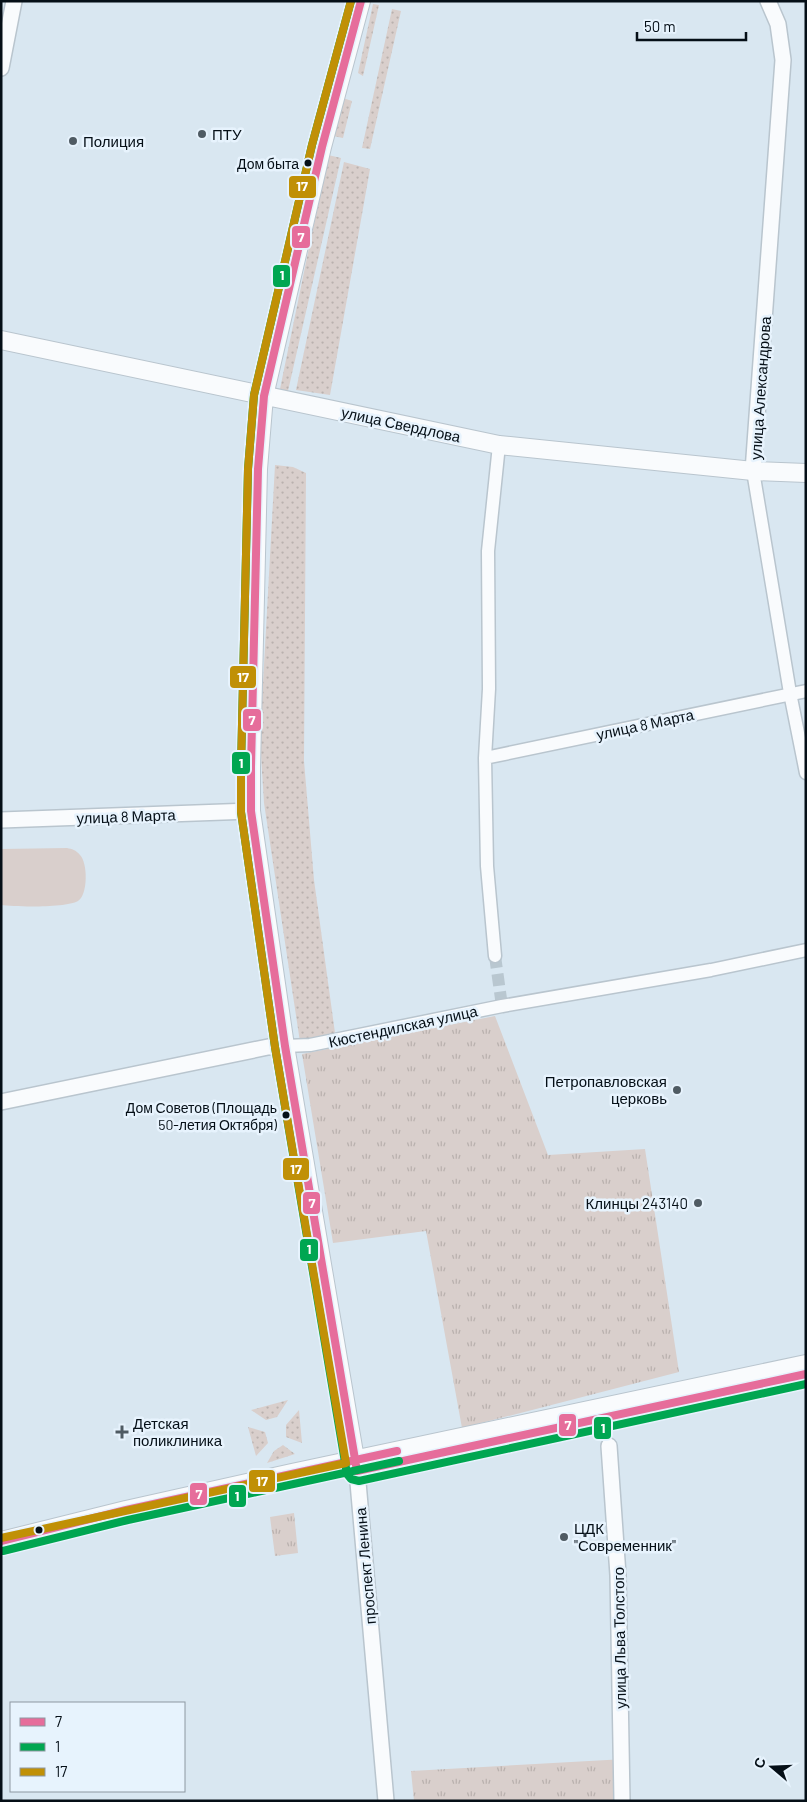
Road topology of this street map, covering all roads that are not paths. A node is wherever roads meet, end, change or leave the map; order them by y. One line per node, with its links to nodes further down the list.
1 (14, 1): 4 (street)
2 (361, 1): 6 (main road, проспект Ленина)
3 (768, 1): 8 (street, улица Александрова)
4 (1, 68)
5 (1, 340): 6 (main road, улица Свердлова)
6 (264, 396): 7 (main road, улица Свердлова); 14 (main road, проспект Ленина)
7 (499, 445): 8 (main road, улица Свердлова); 12 (street)
8 (753, 471): 9 (main road, улица Свердлова); 11 (street, улица Александрова)
9 (806, 473)
10 (806, 691): 11 (street, улица 8 Марта)
11 (790, 694): 12 (street, улица 8 Марта); 13 (street, улица Александрова)
12 (485, 758): 17 (street)
13 (806, 773)
14 (251, 811): 15 (street, улица 8 Марта); 18 (main road, проспект Ленина)
15 (1, 820)
16 (806, 950): 18 (street, Кюстендилская улица)
17 (495, 956)
18 (285, 1046): 19 (street, Кюстендилская улица); 23 (main road, проспект Ленина)
19 (1, 1102)
20 (806, 1364): 23 (main road)
21 (806, 1374): 23 (main road)
22 (609, 1446): 27 (street, улица Льва Толстого)
23 (356, 1465): 24 (main road); 25 (main road); 26 (street, проспект Ленина)
24 (1, 1540)
25 (1, 1548)
26 (386, 1801)
27 (622, 1801)

